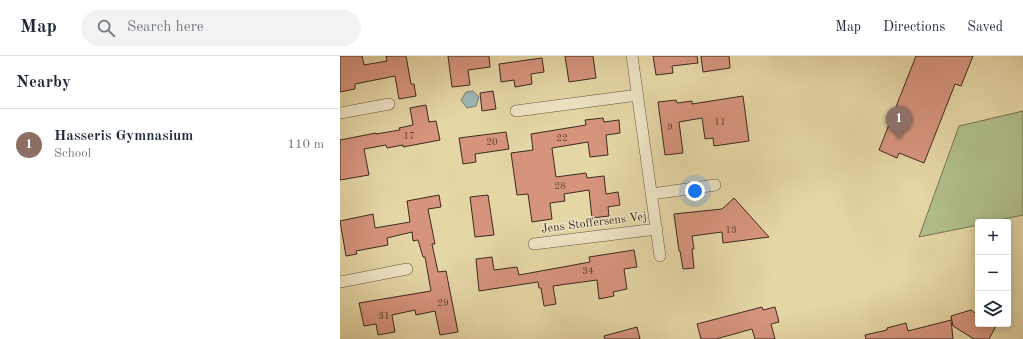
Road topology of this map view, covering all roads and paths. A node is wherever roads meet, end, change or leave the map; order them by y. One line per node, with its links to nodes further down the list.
1 (632, 56): 2 (street, Jens Stoffersens Vej)
2 (638, 95): 4 (street); 7 (street, Jens Stoffersens Vej)
3 (389, 104): 5 (street)
4 (516, 111)
5 (340, 113)
6 (715, 185): 7 (street, Jens Stoffersens Vej)
7 (652, 194): 8 (street, Jens Stoffersens Vej)
8 (657, 229): 9 (street, Jens Stoffersens Vej); 10 (street, Jens Stoffersens Vej)
9 (534, 244)
10 (660, 256)
11 (407, 269): 12 (street)
12 (340, 282)

